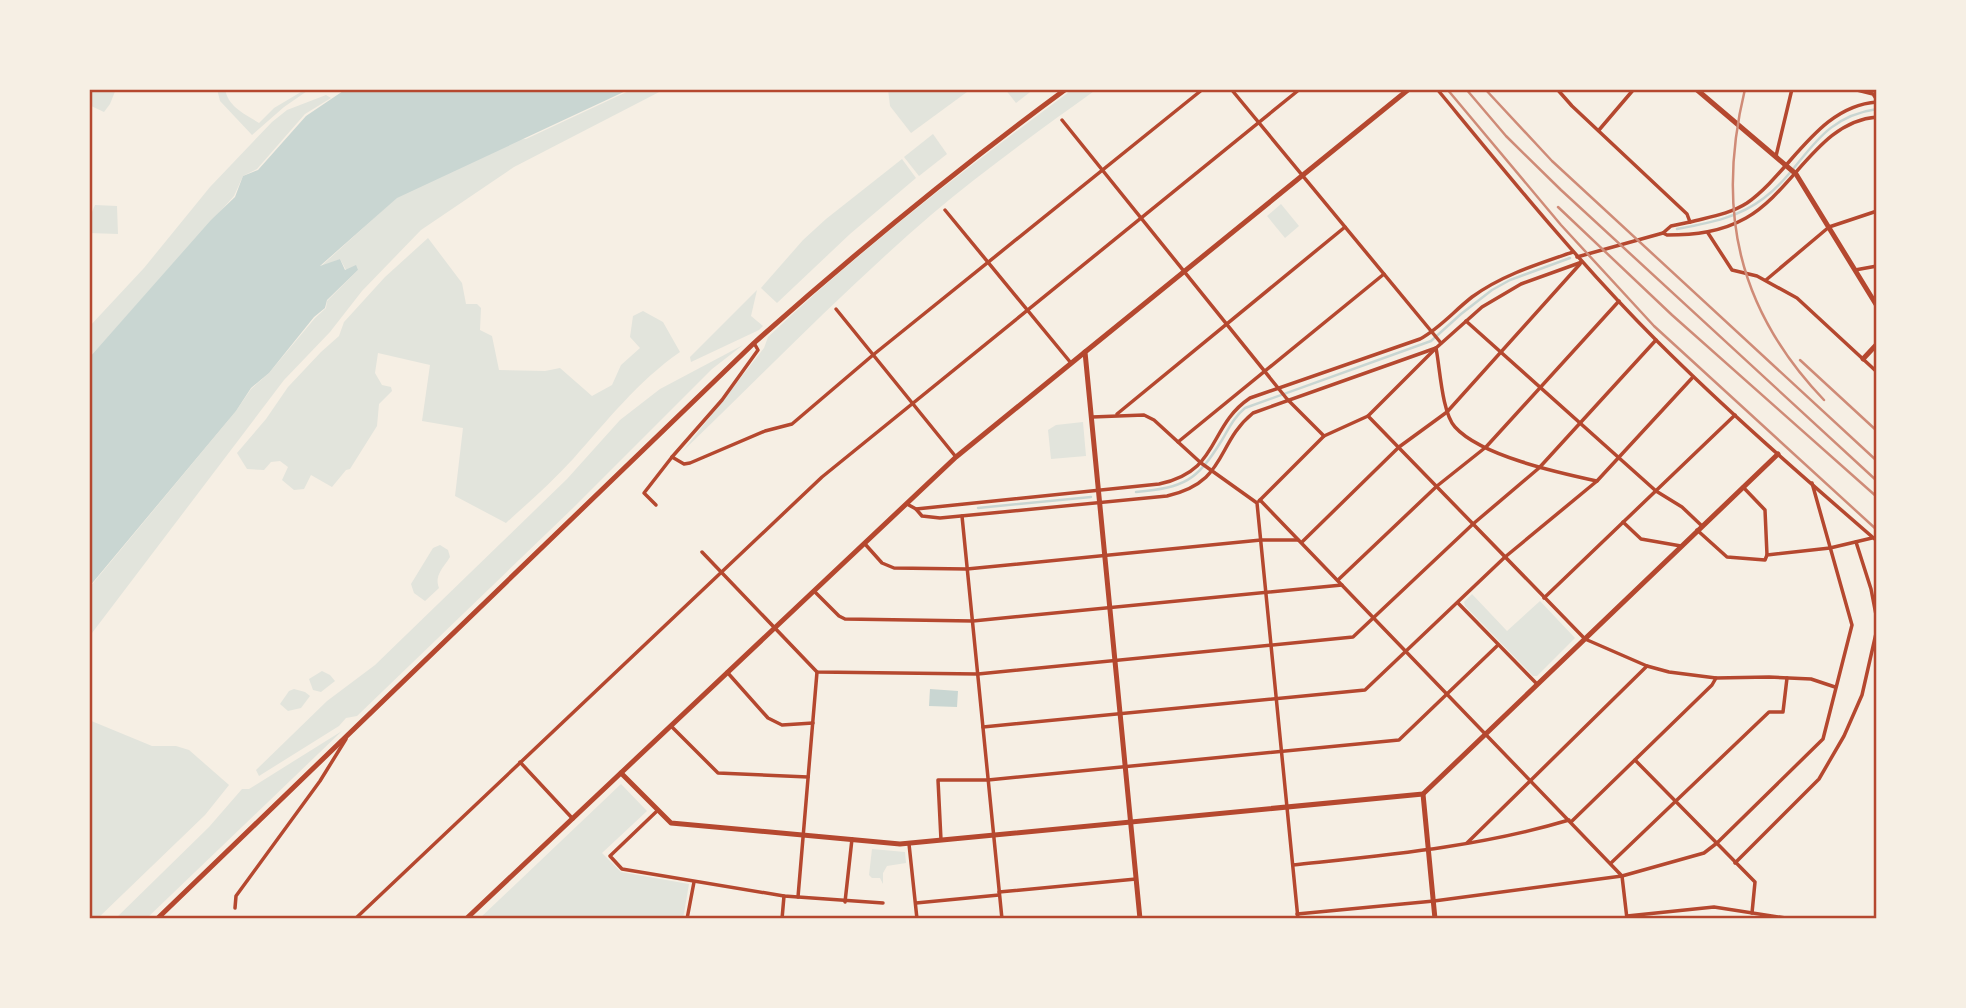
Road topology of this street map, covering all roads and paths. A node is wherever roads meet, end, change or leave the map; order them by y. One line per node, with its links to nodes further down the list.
1 (1066, 89): 48 (street)
2 (1203, 89): 19 (street)
3 (1231, 89): 15 (street)
4 (1300, 89): 15 (street)
5 (1409, 89): 21 (street)
6 (1437, 89): 30 (street)
7 (1557, 89): 16 (street)
8 (1634, 89): 16 (street)
9 (1696, 89): 17 (street)
10 (1792, 89): 17 (street)
11 (1853, 89): 12 (street)
12 (1877, 101): 18 (street)
13 (1877, 117): 20 (street)
14 (1062, 120): 19 (street)
15 (1258, 122): 21 (street); 24 (street)
16 (1598, 131): 25 (street)
17 (1776, 156): 18 (street)
18 (1787, 166): 20 (street); 25 (street)
19 (1103, 170): 24 (street); 32 (street)
20 (1795, 173): 26 (street); 29 (street)
21 (1302, 175): 27 (street); 36 (street)
22 (945, 210): 32 (street)
23 (1877, 211): 26 (street)
24 (1141, 218): 36 (street); 42 (street)
25 (1690, 222): 28 (street)
26 (1829, 227): 35 (street); 38 (street)
27 (1345, 228): 37 (street); 44 (street)
28 (1663, 233): 29 (street); 31 (street)
29 (1708, 233): 38 (street)
30 (1573, 252): 31 (street); 45 (street)
31 (1577, 257): 33 (street)
32 (988, 262): 42 (street); 53 (street)
33 (1582, 262): 39 (street); 43 (street); 52 (street)
34 (1877, 266): 35 (street)
35 (1855, 270): 40 (street)
36 (1185, 271): 44 (street); 51 (street)
37 (1384, 274): 45 (street); 56 (street)
38 (1766, 280): 54 (street)
39 (1619, 301): 46 (street); 59 (street)
40 (1877, 306)
41 (836, 309): 53 (street)
42 (1027, 310): 55 (street); 62 (street)
43 (1466, 321): 47 (street); 52 (street)
44 (1228, 324): 56 (street); 64 (street)
45 (1432, 333): 47 (street); 60 (street)
46 (1656, 340): 58 (street); 68 (street)
47 (1440, 341): 50 (street)
48 (754, 343): 74 (street); 139 (street)
49 (1877, 344): 54 (street)
50 (1436, 348): 61 (street); 63 (street); 66 (street)
51 (1085, 352): 55 (street); 67 (street)
52 (1502, 352): 59 (street); 63 (street)
53 (873, 355): 62 (street); 74 (street)
54 (1863, 359): 57 (street)
55 (1071, 363): 75 (street)
56 (1266, 372): 60 (street); 70 (street)
57 (1877, 372)
58 (1693, 377): 65 (street); 76 (street)
59 (1541, 387): 68 (street); 72 (street)
60 (1280, 389): 61 (street); 77 (street)
61 (1287, 398): 69 (street); 79 (street)
62 (913, 404): 75 (street); 107 (street)
63 (1447, 412): 71 (street); 72 (street)
64 (1117, 415): 67 (street); 70 (street)
65 (1735, 415): 73 (street); 85 (street)
66 (1368, 416): 69 (street); 71 (street)
67 (1091, 417): 84 (street)
68 (1581, 423): 76 (street); 78 (street)
69 (1324, 436): 87 (street)
70 (1178, 442): 77 (street)
71 (1399, 447): 82 (street); 97 (street)
72 (1486, 447): 78 (street); 82 (street)
73 (1778, 454): 81 (street); 83 (street)
74 (672, 457): 89 (street)
75 (956, 457): 88 (street)
76 (1620, 459): 80 (street); 85 (street)
77 (1202, 463): 79 (street); 84 (street)
78 (1539, 468): 80 (street); 93 (street)
79 (1211, 470): 86 (street); 87 (street)
80 (1597, 481): 105 (street)
81 (1812, 483): 95 (street); 101 (street)
82 (1437, 486): 93 (street); 108 (street)
83 (1743, 487): 94 (street); 104 (street)
84 (1098, 490): 86 (street); 90 (street)
85 (1656, 491): 92 (street); 94 (street)
86 (1099, 502): 91 (street); 103 (street)
87 (1258, 502): 96 (street); 97 (street)
88 (905, 503): 90 (street); 98 (street)
89 (656, 505)
90 (916, 509): 91 (street)
91 (962, 516): 106 (street)
92 (1623, 523): 100 (street); 112 (street)
93 (1473, 524): 105 (street); 115 (street)
94 (1700, 528): 100 (street); 104 (street)
95 (1875, 539): 99 (street)
96 (1261, 540): 97 (street); 103 (street); 111 (street)
97 (1301, 541): 108 (street)
98 (864, 542): 106 (street); 110 (street)
99 (1856, 542): 101 (street); 116 (street)
100 (1681, 546): 120 (street)
101 (1830, 548): 104 (street); 132 (street)
102 (702, 552): 107 (street)
103 (1105, 555): 106 (street); 114 (street)
104 (1767, 555)
105 (1505, 557): 112 (street); 113 (street)
106 (967, 569): 117 (street)
107 (723, 572): 118 (street); 143 (street)
108 (1338, 580): 109 (street)
109 (1342, 585): 111 (street); 115 (street)
110 (813, 590): 117 (street); 118 (street)
111 (1267, 593): 114 (street); 121 (street)
112 (1544, 598): 120 (street)
113 (1458, 603): 122 (street); 123 (street)
114 (1110, 608): 117 (street); 124 (street)
115 (1375, 619): 121 (street); 123 (street)
116 (1877, 620)
117 (973, 621): 128 (street)
118 (774, 627): 126 (street); 127 (street)
119 (1877, 629): 165 (street)
120 (1585, 639): 125 (street); 131 (street)
121 (1271, 645): 124 (street); 134 (street)
122 (1498, 645): 131 (street); 133 (street)
123 (1407, 652): 133 (street); 134 (street)
124 (1115, 660): 128 (street); 135 (street)
125 (1647, 666): 129 (street); 147 (street)
126 (727, 672): 136 (street); 137 (street)
127 (817, 672): 128 (street); 136 (street)
128 (978, 674): 138 (street)
129 (1716, 678): 130 (street); 142 (street)
130 (1787, 678): 132 (street); 150 (street)
131 (1537, 684): 140 (street)
132 (1835, 687): 162 (street)
133 (1447, 693): 140 (street); 141 (street)
134 (1277, 698): 135 (street); 141 (street)
135 (1120, 714): 138 (street); 144 (street)
136 (813, 723): 146 (street)
137 (671, 726): 145 (street); 146 (street)
138 (983, 727): 148 (street)
139 (352, 729): 177 (street); 181 (street)
140 (1486, 734): 147 (street); 149 (street)
141 (1282, 751): 144 (street); 151 (street)
142 (1635, 760): 150 (street); 154 (street)
143 (520, 762): 153 (street); 182 (street)
144 (1125, 766): 148 (street); 155 (street)
145 (621, 773): 152 (street); 153 (street)
146 (808, 777): 156 (street)
147 (1530, 779): 154 (street); 161 (street)
148 (988, 780): 157 (street); 159 (street)
149 (1423, 794): 151 (street); 163 (street)
150 (1676, 801): 162 (street); 164 (street)
151 (1287, 808): 155 (street); 166 (street)
152 (657, 811): 156 (street); 169 (street)
153 (573, 819): 183 (street)
154 (1570, 821): 161 (street); 164 (street)
155 (1131, 823): 157 (street); 168 (street)
156 (803, 835): 158 (street); 172 (street)
157 (993, 835): 159 (street); 170 (street)
158 (852, 839): 160 (street); 174 (street)
159 (941, 840): 160 (street)
160 (909, 843): 176 (street)
161 (1467, 843): 163 (street)
162 (1717, 843): 165 (street); 167 (street)
163 (1429, 851): 166 (street); 173 (street)
164 (1611, 863): 167 (street)
165 (1735, 863): 178 (street)
166 (1293, 864): 179 (street)
167 (1622, 876): 173 (street); 180 (street)
168 (1136, 879): 170 (street); 188 (street)
169 (694, 882): 171 (street); 184 (street)
170 (999, 894): 176 (street); 187 (street)
171 (784, 896): 172 (street); 185 (street)
172 (798, 897): 174 (street)
173 (1434, 901): 179 (street); 189 (street)
174 (845, 902): 175 (street)
175 (883, 903)
176 (916, 904): 186 (street)
177 (236, 908)
178 (1752, 913): 180 (street); 190 (street)
179 (1298, 916)
180 (1627, 917)
181 (157, 919)
182 (355, 919)
183 (466, 919)
184 (687, 919)
185 (782, 919)
186 (918, 919)
187 (1002, 919)
188 (1140, 919)
189 (1435, 919)
190 (1792, 919)

